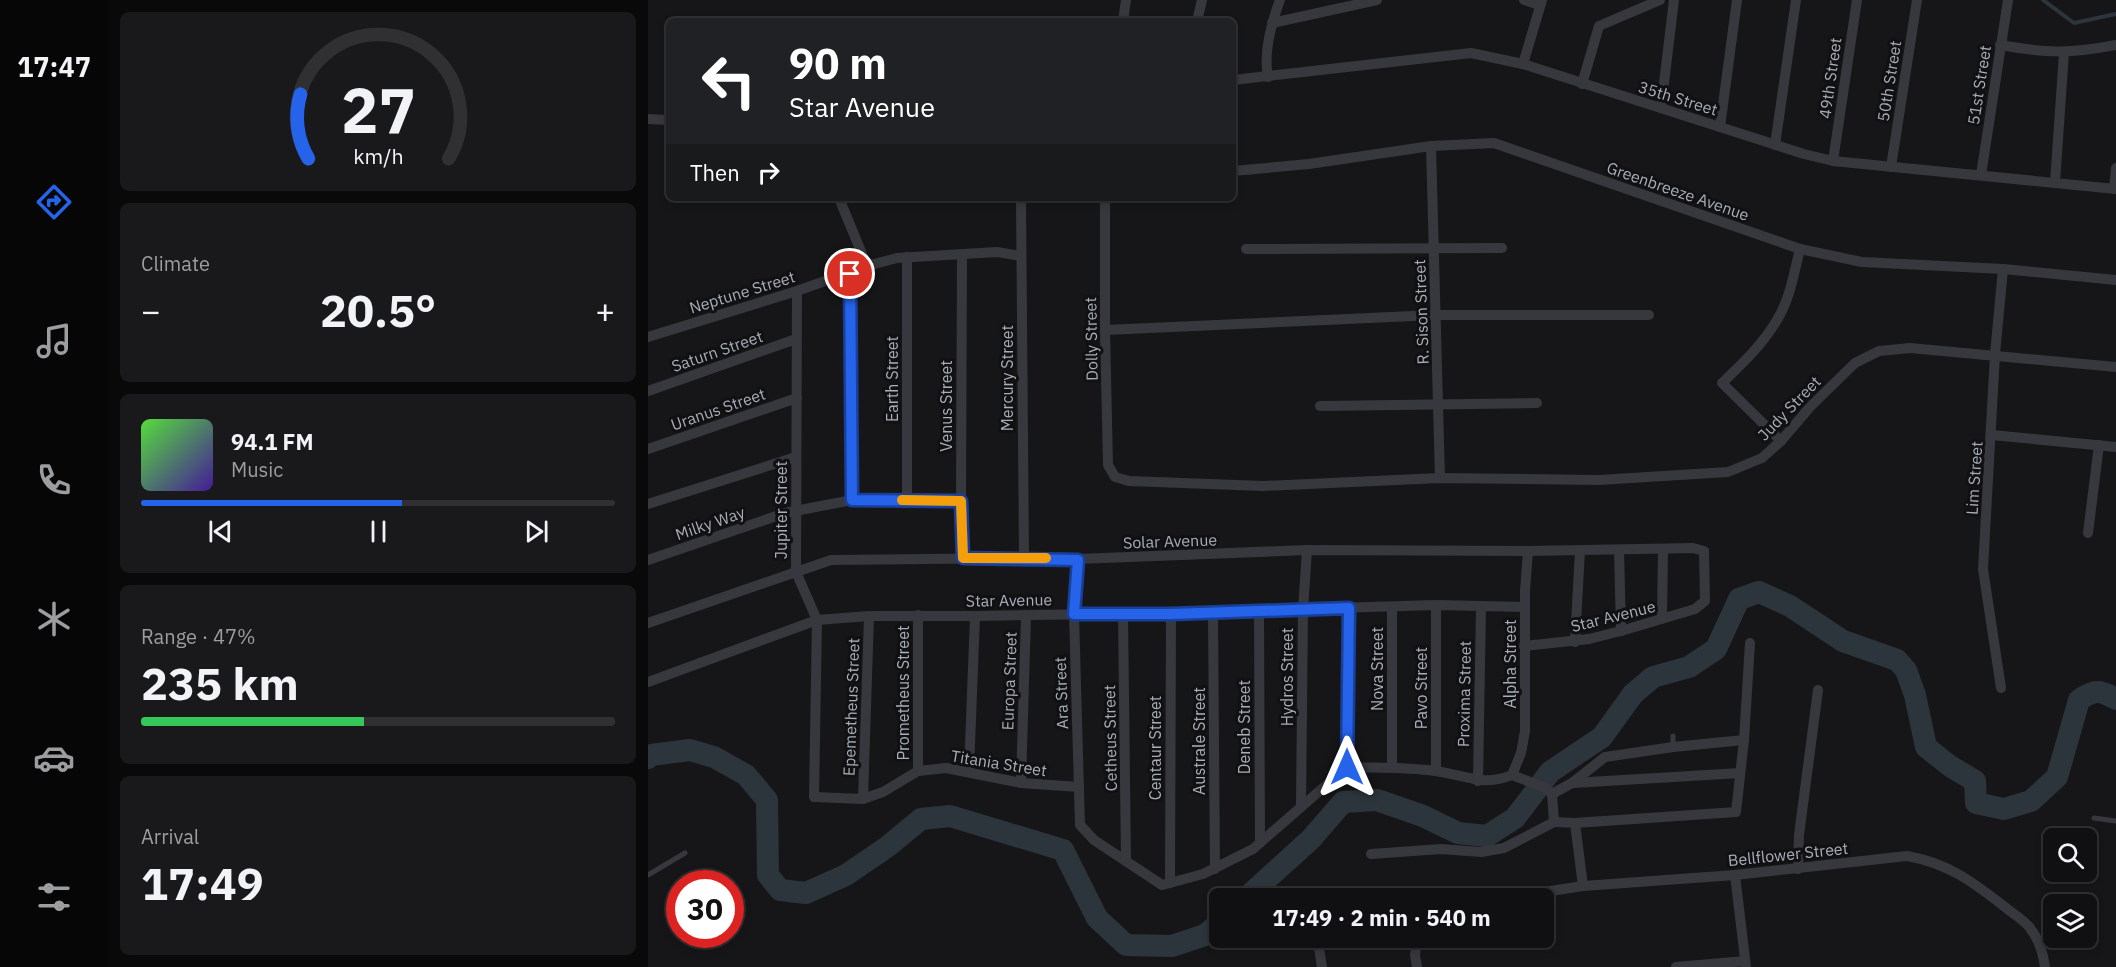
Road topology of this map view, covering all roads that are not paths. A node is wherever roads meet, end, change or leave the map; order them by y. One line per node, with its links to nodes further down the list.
1 (1126, 0): 14 (street)
2 (1202, 0): 15 (street)
3 (1280, 0): 16 (street)
4 (1370, 0): 16 (street)
5 (1524, 0): 13 (street)
6 (1660, 0): 23 (street)
7 (1674, 0): 24 (street)
8 (1737, 0): 27 (street)
9 (1796, 0): 28 (street)
10 (1857, 0): 30 (street, 49th Street)
11 (1917, 0): 31 (street, 50th Street)
12 (2008, 0): 17 (street, 51st Street)
13 (1541, 3): 20 (street)
14 (1123, 18)
15 (1198, 18)
16 (1272, 23): 21 (street)
17 (2000, 45): 19 (street); 34 (street, 51st Street)
18 (2116, 45): 19 (street)
19 (2064, 53): 35 (street)
20 (1523, 64): 21 (street, 35th Street); 23 (street, 35th Street)
21 (1268, 77): 22 (street, 35th Street)
22 (1236, 81)
23 (1582, 84): 24 (street, 35th Street)
24 (1661, 108): 27 (street, 35th Street)
25 (648, 119): 26 (street)
26 (666, 120)
27 (1720, 127): 28 (street, 35th Street)
28 (1774, 144): 30 (street, 35th Street)
29 (1431, 146): 33 (street, Greenbreeze Avenue); 42 (street, Greenbreeze Avenue); 43 (street, R. Sison Street)
30 (1833, 161): 31 (street, 35th Street)
31 (1891, 167): 34 (street, 35th Street)
32 (2116, 168): 36 (street)
33 (1236, 171)
34 (1981, 175): 35 (street, 35th Street)
35 (2055, 182): 36 (street, 35th Street)
36 (2115, 189)
37 (840, 201): 47 (street)
38 (1021, 201): 45 (street, Mercury Street)
39 (1105, 201): 54 (street, Dolly Street)
40 (1502, 248): 43 (street)
41 (1246, 249): 43 (street)
42 (1800, 249): 48 (street, Greenbreeze Avenue); 65 (street)
43 (1434, 250): 52 (street, R. Sison Street)
44 (962, 254): 45 (street, Neptune Street); 46 (street, Neptune Street); 74 (street, Venus Street)
45 (1021, 256): 84 (street, Mercury Street)
46 (907, 257): 47 (street, Neptune Street); 73 (street, Earth Street)
47 (867, 266): 49 (street, Neptune Street)
48 (2003, 269): 50 (street, Greenbreeze Avenue); 57 (street, Lim Street)
49 (850, 274): 51 (street, Neptune Street); 72 (street)
50 (2116, 280)
51 (797, 291): 55 (street, Neptune Street); 56 (street, Jupiter Street)
52 (1435, 315): 53 (street); 54 (street); 62 (street, R. Sison Street)
53 (1649, 315)
54 (1105, 330): 70 (street, Dolly Street)
55 (648, 337)
56 (796, 339): 59 (street, Saturn Street); 60 (street, Jupiter Street)
57 (1995, 354): 58 (street, Judy Street); 64 (street, Lim Street); 65 (street, Judy Street)
58 (2116, 367)
59 (648, 391)
60 (797, 398): 68 (street, Uranus Street); 69 (street, Jupiter Street)
61 (1537, 403): 62 (street)
62 (1439, 404): 63 (street); 71 (street, R. Sison Street)
63 (1320, 406)
64 (1992, 435): 66 (street); 112 (street, Lim Street)
65 (1781, 441): 71 (street, Judy Street)
66 (2099, 445): 67 (street); 77 (street)
67 (2116, 447)
68 (648, 448)
69 (796, 457): 75 (street); 76 (street, Jupiter Street)
70 (1115, 477): 71 (street, Judy Street)
71 (1440, 478)
72 (852, 500): 73 (street, Milky Way); 76 (street, Milky Way)
73 (907, 500): 74 (street, Milky Way)
74 (961, 501): 83 (street, Venus Street)
75 (648, 504)
76 (796, 511): 85 (street, Milky Way); 87 (street, Jupiter Street)
77 (2088, 533)
78 (1663, 549): 81 (street, Solar Avenue); 88 (street, Solar Avenue); 104 (street)
79 (1307, 550): 82 (street, Solar Avenue); 86 (street, Solar Avenue); 94 (street, Hydros Street)
80 (1580, 550): 81 (street, Solar Avenue); 82 (street, Solar Avenue); 108 (street)
81 (1619, 550): 107 (street)
82 (1528, 551): 92 (street, Alpha Street)
83 (963, 558): 84 (street, Solar Avenue); 87 (street, Solar Avenue)
84 (1024, 558): 86 (street, Solar Avenue)
85 (648, 560)
86 (1078, 560): 97 (street, Ara Street)
87 (796, 572): 105 (street, Jupiter Street); 106 (street, Solar Avenue)
88 (1705, 601): 104 (street, Star Avenue)
89 (1436, 605): 90 (street, Star Avenue); 91 (street, Star Avenue); 119 (street, Pavo Street)
90 (1392, 607): 93 (street, Star Avenue); 116 (street, Nova Street)
91 (1481, 607): 92 (street, Star Avenue); 122 (street, Proxima Street)
92 (1525, 607): 110 (street, Alpha Street)
93 (1349, 608): 94 (street, Star Avenue); 115 (street)
94 (1303, 610): 96 (street, Star Avenue); 129 (street, Hydros Street)
95 (1213, 612): 96 (street, Star Avenue); 99 (street, Star Avenue); 138 (street, Australe Street)
96 (1259, 612): 134 (street, Deneb Street)
97 (1074, 614): 98 (street, Star Avenue); 103 (street, Star Avenue); 125 (street, Ara Street)
98 (1123, 614): 99 (street, Star Avenue); 137 (street, Cetheus Street)
99 (1171, 614): 142 (street, Centaur Street)
100 (918, 615): 101 (street, Star Avenue); 102 (street, Star Avenue); 117 (street, Prometheus Street)
101 (869, 616): 105 (street, Star Avenue); 128 (street, Epemetheus Street)
102 (975, 616): 103 (street, Star Avenue); 118 (street)
103 (1026, 616): 123 (street, Europa Street)
104 (1662, 619): 107 (street, Star Avenue)
105 (817, 620): 111 (street, Star Avenue); 127 (street, Jupiter Street)
106 (648, 623)
107 (1621, 631): 108 (street, Star Avenue)
108 (1575, 642): 110 (street, Star Avenue)
109 (1750, 643): 114 (street)
110 (1524, 646): 121 (street, Alpha Street)
111 (648, 682)
112 (2001, 688)
113 (1818, 690): 139 (street)
114 (1744, 740): 120 (street); 124 (street)
115 (1347, 767): 116 (street); 129 (street)
116 (1392, 768): 119 (street)
117 (918, 771): 118 (street, Titania Street); 128 (street, Titania Street)
118 (969, 771): 123 (street, Titania Street)
119 (1436, 771): 122 (street)
120 (1740, 773): 124 (street); 133 (street)
121 (1515, 776): 122 (street); 126 (street)
122 (1478, 781)
123 (1021, 783): 125 (street, Titania Street)
124 (1572, 783): 126 (street)
125 (1079, 788): 137 (street, Ara Street)
126 (1549, 791): 132 (street)
127 (814, 797): 128 (street, Titania Street)
128 (863, 799)
129 (1301, 805): 134 (street)
130 (2094, 818): 131 (lane)
131 (2116, 821)
132 (1554, 822): 133 (street); 136 (street)
133 (1575, 823): 143 (street)
134 (1260, 843): 138 (street)
135 (685, 853): 140 (lane)
136 (1371, 854)
137 (1126, 861): 142 (street)
138 (1215, 868): 142 (street)
139 (1798, 868): 141 (street, Bellflower Street); 151 (street, Bellflower Street)
140 (648, 875)
141 (1735, 875): 143 (street, Bellflower Street); 147 (street)
142 (1170, 883)
143 (1583, 886): 144 (street, Bellflower Street)
144 (1554, 890)
145 (1319, 948): 148 (street)
146 (1416, 948): 149 (street)
147 (1745, 964): 150 (street)
148 (1322, 967)
149 (1417, 967)
150 (1676, 967)
151 (2045, 967)

